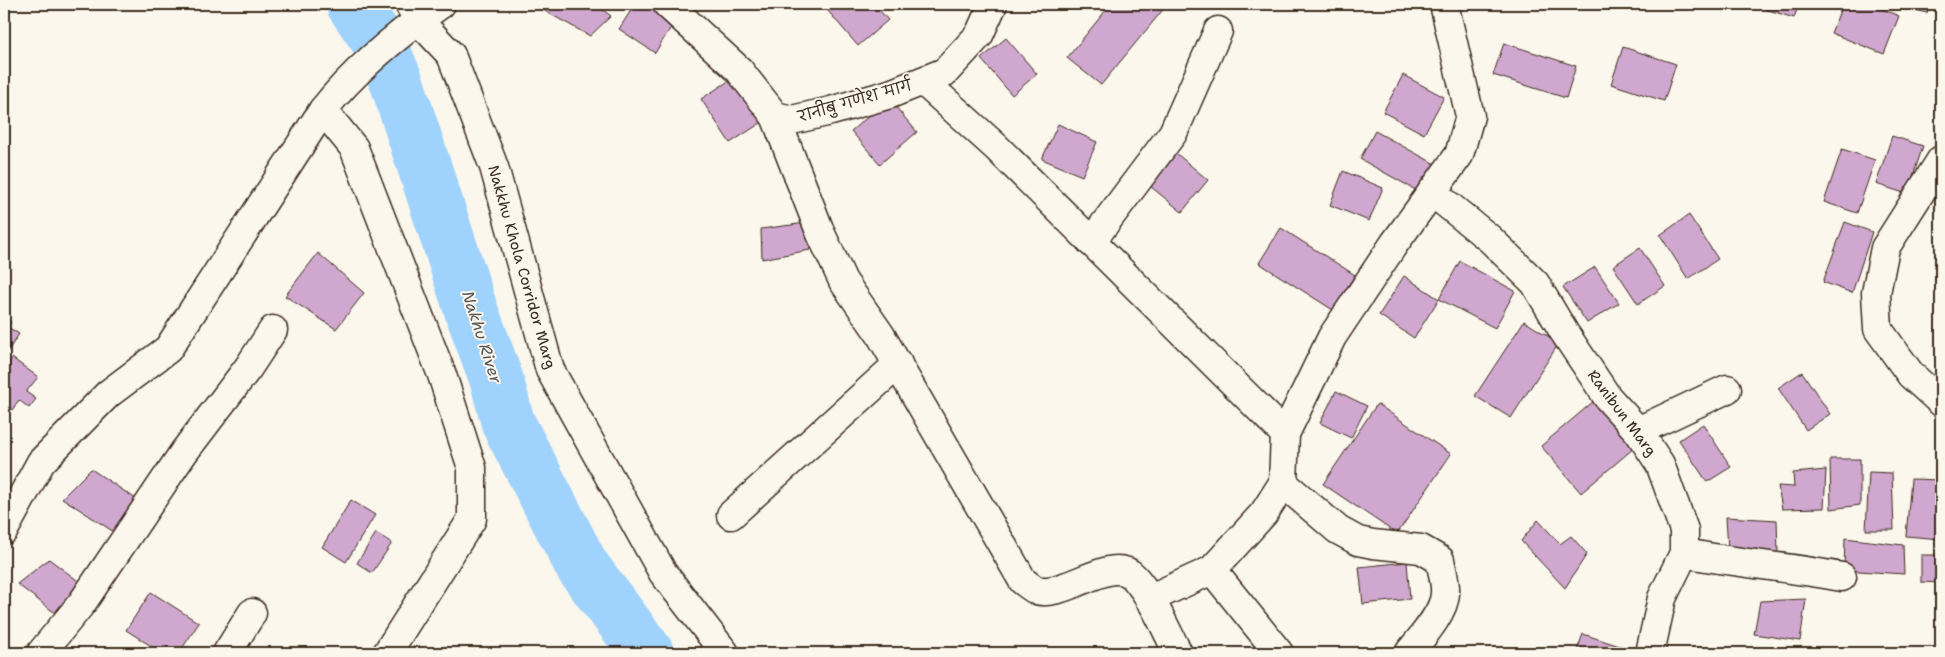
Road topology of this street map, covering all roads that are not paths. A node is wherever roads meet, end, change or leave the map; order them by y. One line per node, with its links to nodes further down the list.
1 (441, 4): 5 (street)
2 (667, 4): 9 (street, रानीबु गणेश मार्ग)
3 (993, 4): 7 (street, रानीबु गणेश मार्ग)
4 (1444, 4): 11 (street)
5 (410, 18): 8 (street); 30 (street, Nakkhu Khola Corridor Marg)
6 (1218, 31): 12 (street)
7 (923, 81): 9 (street, रानीबु गणेश मार्ग); 12 (street)
8 (323, 110): 21 (street); 29 (street)
9 (775, 116): 14 (street)
10 (1941, 160): 16 (street)
11 (1432, 192): 17 (street, Ranibun Marg); 18 (street)
12 (1092, 242): 18 (street)
13 (273, 330): 27 (street)
14 (898, 364): 20 (street); 25 (street)
15 (1727, 389): 17 (street)
16 (1941, 402)
17 (1638, 431): 22 (street, Ranibun Marg)
18 (1285, 434): 19 (street)
19 (1283, 483): 23 (street); 33 (street)
20 (731, 514)
21 (4, 530)
22 (1684, 553): 24 (street); 34 (street, Ranibun Marg)
23 (1212, 570): 25 (street); 32 (street)
24 (1842, 577)
25 (1149, 599): 31 (street)
26 (252, 613): 28 (street)
27 (41, 653)
28 (227, 653)
29 (387, 653)
30 (725, 653)
31 (1178, 653)
32 (1279, 653)
33 (1409, 653)
34 (1650, 653)

